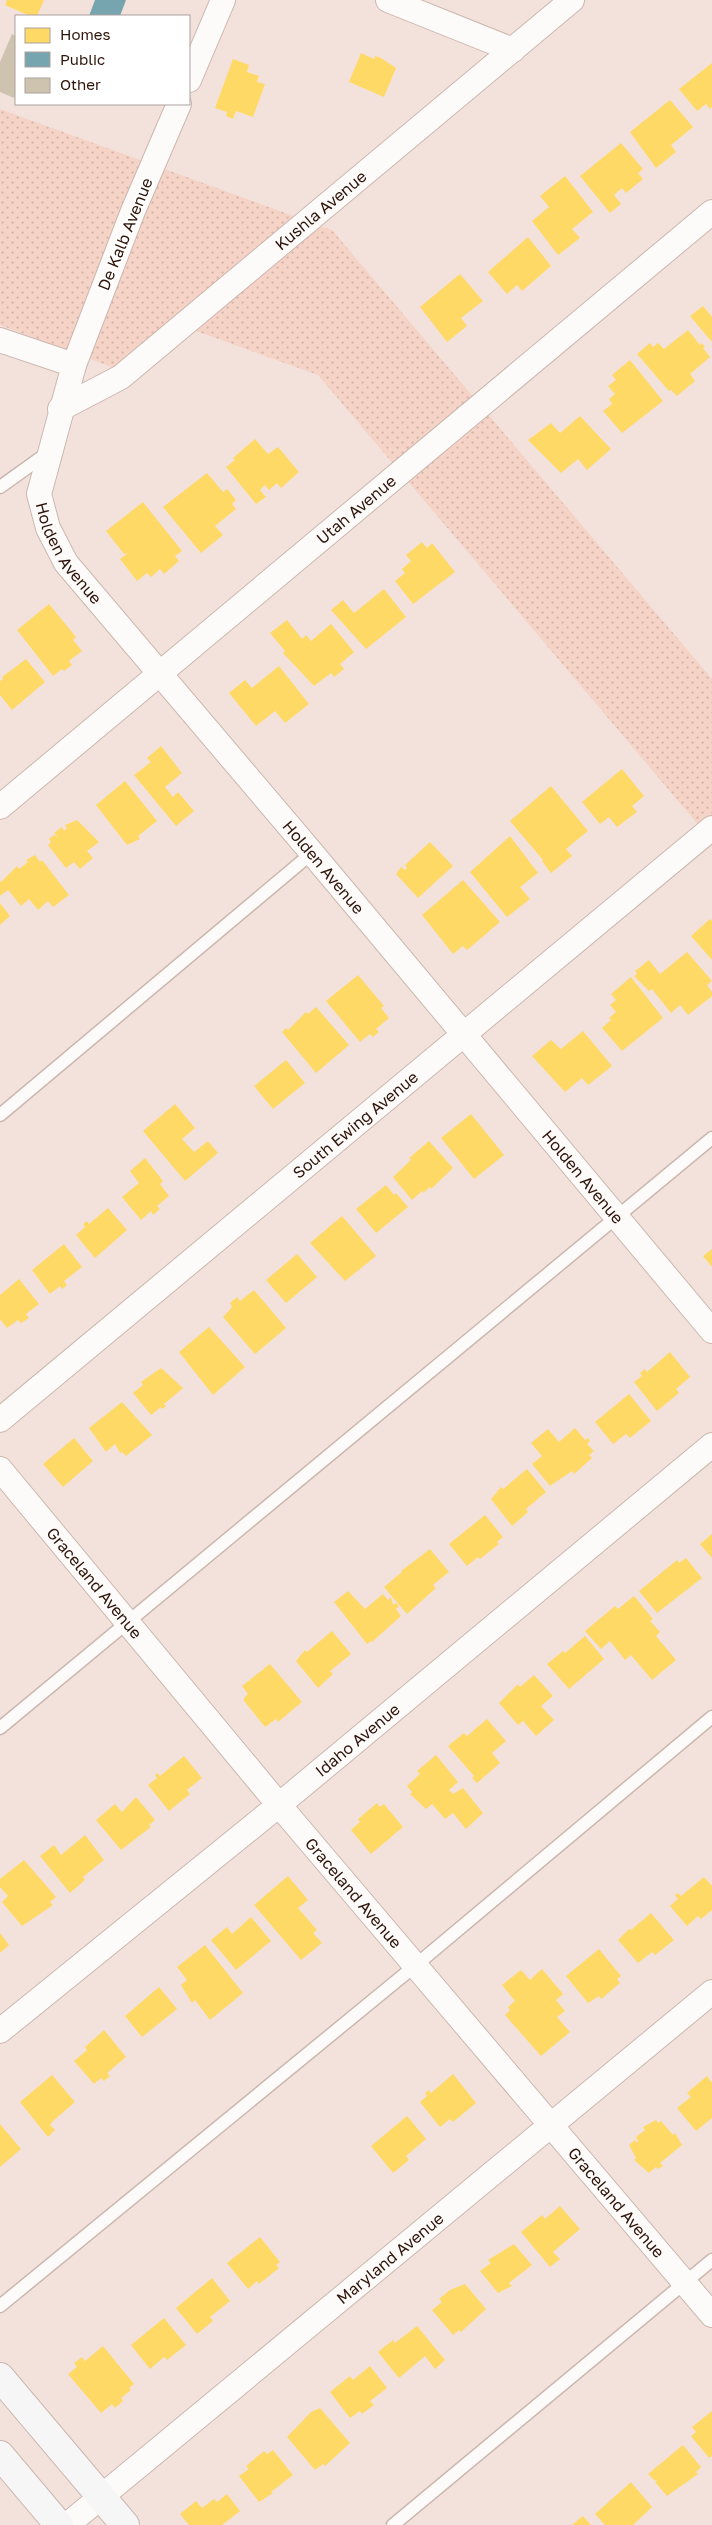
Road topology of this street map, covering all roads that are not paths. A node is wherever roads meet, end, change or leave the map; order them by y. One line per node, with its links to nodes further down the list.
1 (223, 0): 5 (street)
2 (388, 0): 4 (street)
3 (572, 0): 4 (street, Kushla Avenue)
4 (513, 50): 10 (street, Kushla Avenue)
5 (190, 78)
6 (179, 105): 9 (street, De Kalb Avenue)
7 (712, 212): 13 (street, Utah Avenue)
8 (0, 340): 9 (street)
9 (74, 365): 10 (street, Holden Avenue)
10 (60, 409): 11 (street, Holden Avenue)
11 (50, 452): 12 (lane); 13 (street, Holden Avenue)
12 (0, 487)
13 (158, 674): 14 (street, Utah Avenue); 16 (street, Holden Avenue)
14 (0, 807)
15 (712, 828): 17 (street, South Ewing Avenue)
16 (312, 853): 17 (street, Holden Avenue); 18 (lane)
17 (464, 1035): 20 (street, Holden Avenue); 22 (street, South Ewing Avenue)
18 (0, 1114)
19 (712, 1138): 20 (lane)
20 (616, 1217): 21 (street, Holden Avenue); 25 (lane)
21 (712, 1331)
22 (0, 1420)
23 (712, 1445): 28 (street, Idaho Avenue)
24 (0, 1469): 25 (street, Graceland Avenue)
25 (128, 1622): 27 (lane); 28 (street, Graceland Avenue)
26 (712, 1717): 29 (lane)
27 (0, 1728)
28 (279, 1804): 29 (street, Graceland Avenue); 31 (street, Idaho Avenue)
29 (416, 1965): 32 (street, Graceland Avenue); 35 (lane)
30 (712, 1992): 32 (street, Maryland Avenue)
31 (0, 2031)
32 (552, 2126): 34 (street, Graceland Avenue); 39 (street, Maryland Avenue)
33 (712, 2260): 34 (lane)
34 (684, 2282): 36 (street, Graceland Avenue); 43 (lane)
35 (0, 2306)
36 (712, 2315)
37 (0, 2377): 39 (main road)
38 (0, 2455): 40 (main road)
39 (102, 2498): 41 (street, Maryland Avenue); 42 (main road)
40 (59, 2525)
41 (67, 2525)
42 (124, 2525)
43 (393, 2525)

